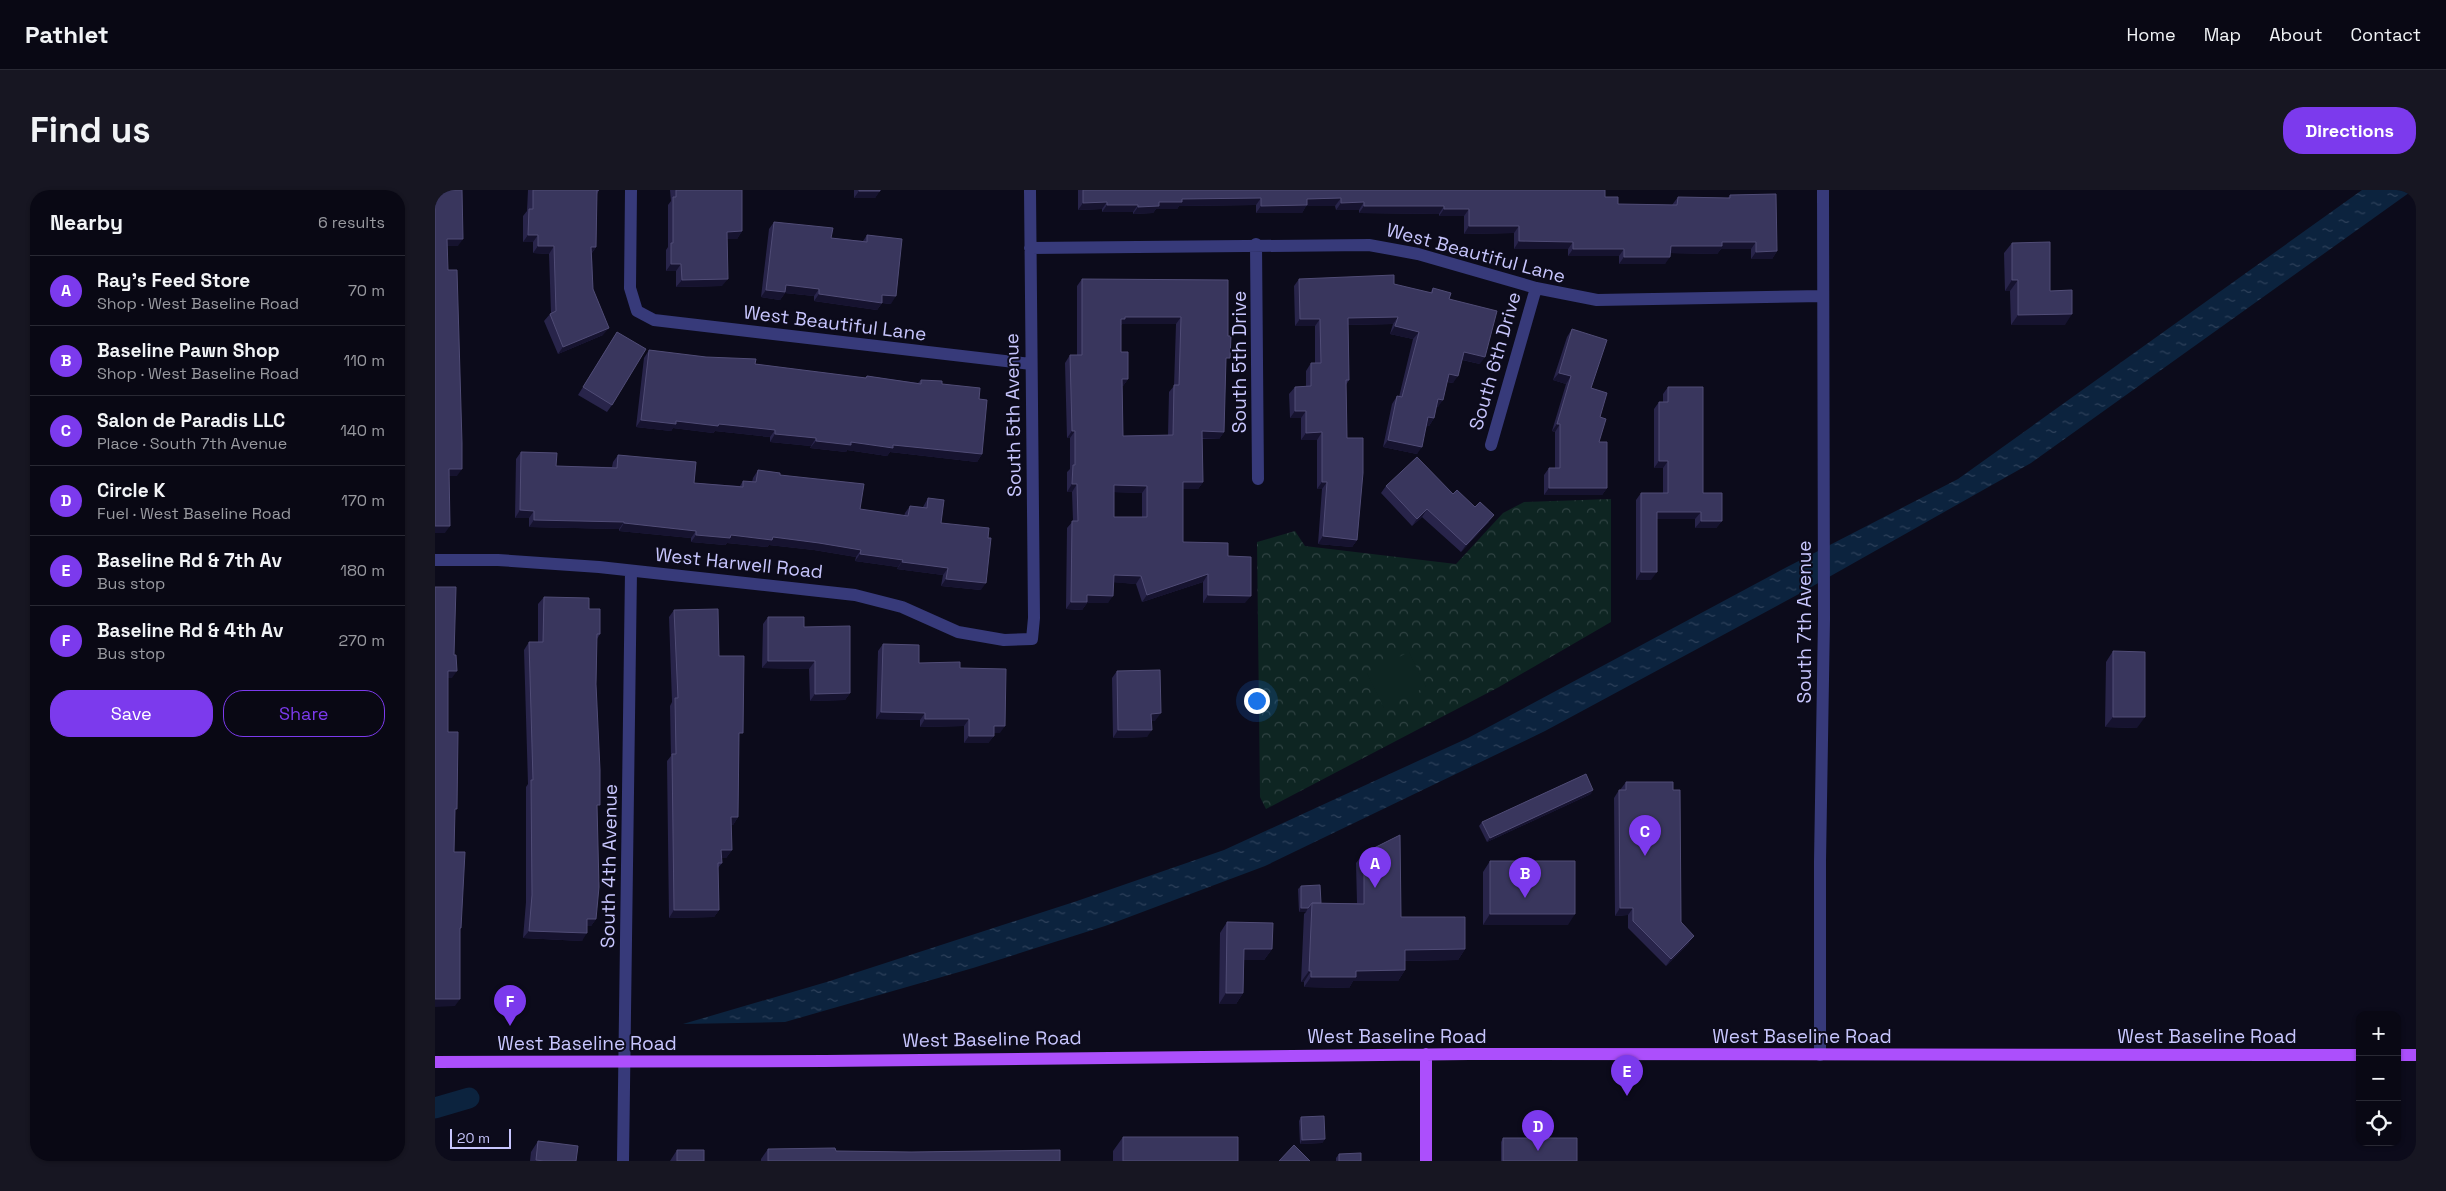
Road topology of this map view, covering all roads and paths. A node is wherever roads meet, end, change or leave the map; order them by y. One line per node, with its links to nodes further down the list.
1 (631, 190): 8 (street, West Beautiful Lane)
2 (1029, 190): 5 (street, South 5th Avenue)
3 (1823, 190): 7 (street, South 7th Avenue)
4 (1257, 244): 5 (street, West Beautiful Lane); 6 (street, West Beautiful Lane); 10 (street, South 5th Drive)
5 (1030, 248): 8 (street, South 5th Avenue)
6 (1536, 288): 7 (street, West Beautiful Lane); 9 (street, South 6th Drive)
7 (1823, 296): 15 (street, South 7th Avenue)
8 (1031, 364): 13 (street, South 5th Avenue)
9 (1491, 445)
10 (1259, 479)
11 (435, 560): 12 (street, West Harwell Road)
12 (631, 571): 13 (street, West Harwell Road); 19 (street, South 4th Avenue)
13 (1032, 639)
14 (1426, 1054): 15 (main road, West Baseline Road); 19 (main road, West Baseline Road); 22 (main road)
15 (1820, 1055): 16 (main road, West Baseline Road)
16 (2356, 1055)
17 (2401, 1055): 18 (main road)
18 (2416, 1055)
19 (623, 1061): 20 (main road, West Baseline Road); 21 (street, South 4th Avenue)
20 (435, 1062)
21 (623, 1161)
22 (1426, 1161)

